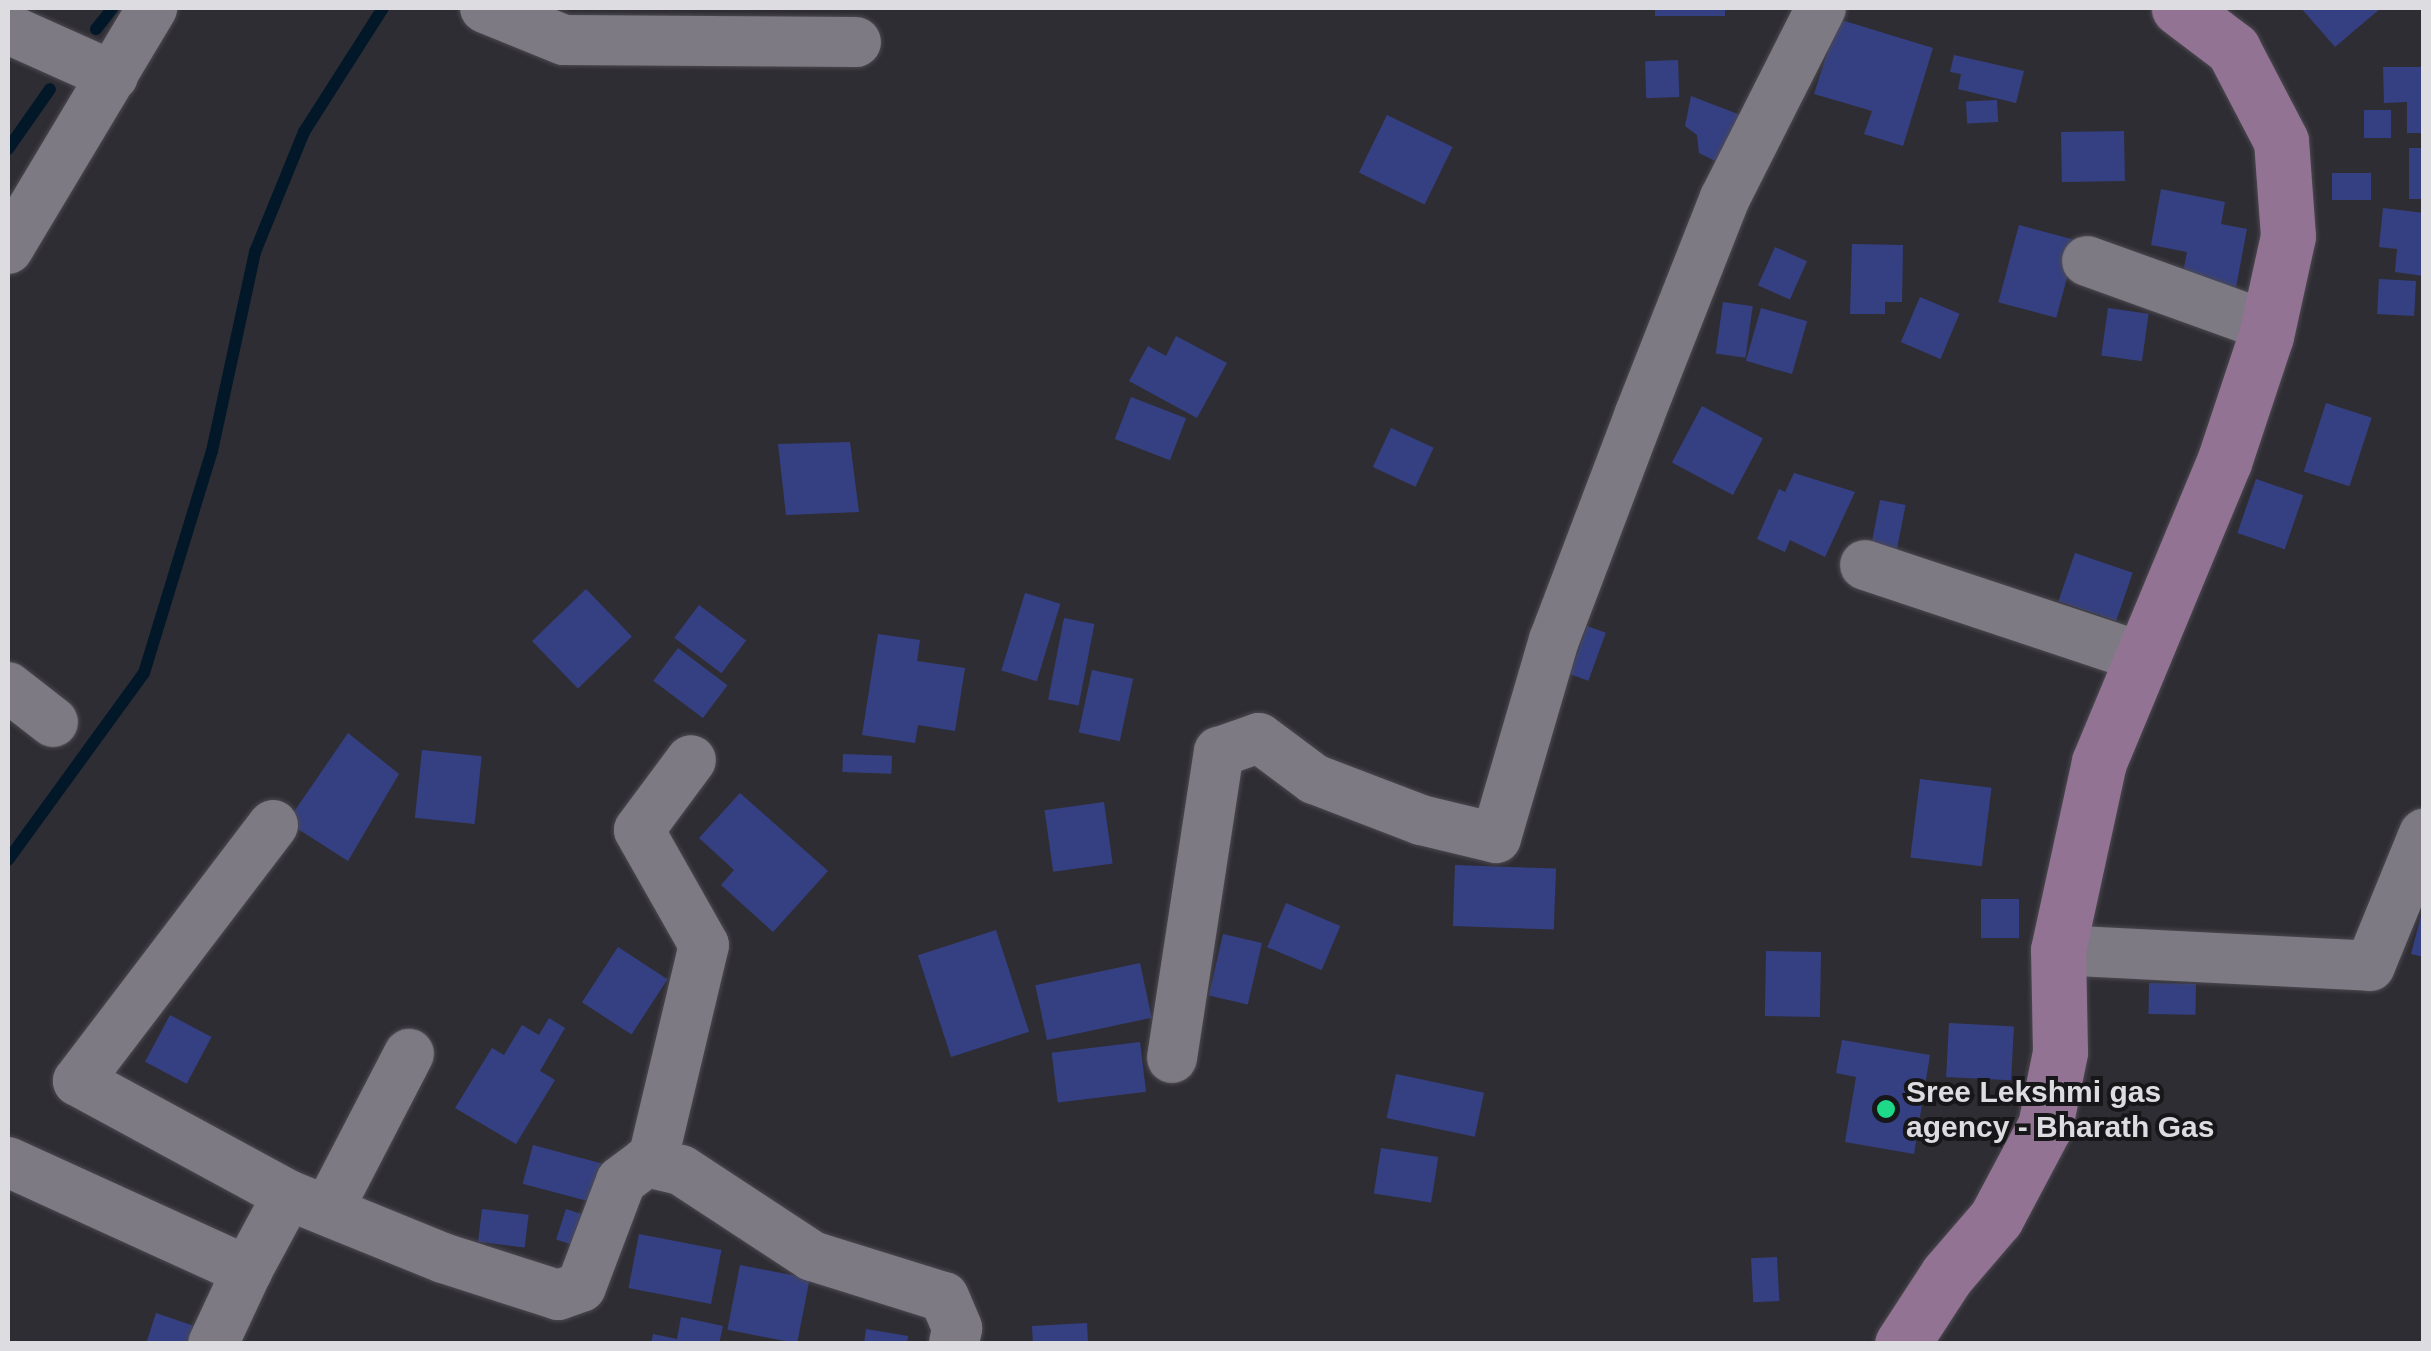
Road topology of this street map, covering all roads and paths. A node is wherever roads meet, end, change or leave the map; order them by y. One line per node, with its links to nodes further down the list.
1 (152, 8): 7 (street)
2 (484, 8): 6 (street)
3 (1822, 8): 20 (street)
4 (2179, 8): 10 (main road)
5 (8, 29): 7 (street)
6 (856, 42)
7 (113, 76): 8 (street)
8 (8, 250)
9 (2087, 260): 10 (street)
10 (2268, 326): 12 (main road)
11 (1865, 564): 12 (street)
12 (2144, 658): 18 (main road)
13 (8, 687): 14 (street)
14 (53, 722)
15 (691, 760): 22 (street)
16 (273, 825): 23 (street)
17 (2424, 834): 18 (street)
18 (2058, 950): 27 (main road)
19 (410, 1054): 23 (street)
20 (1172, 1058)
21 (8, 1162): 24 (street)
22 (652, 1163): 23 (street); 26 (street)
23 (308, 1202): 24 (street)
24 (246, 1270): 25 (street)
25 (213, 1344)
26 (954, 1344)
27 (1902, 1344)

